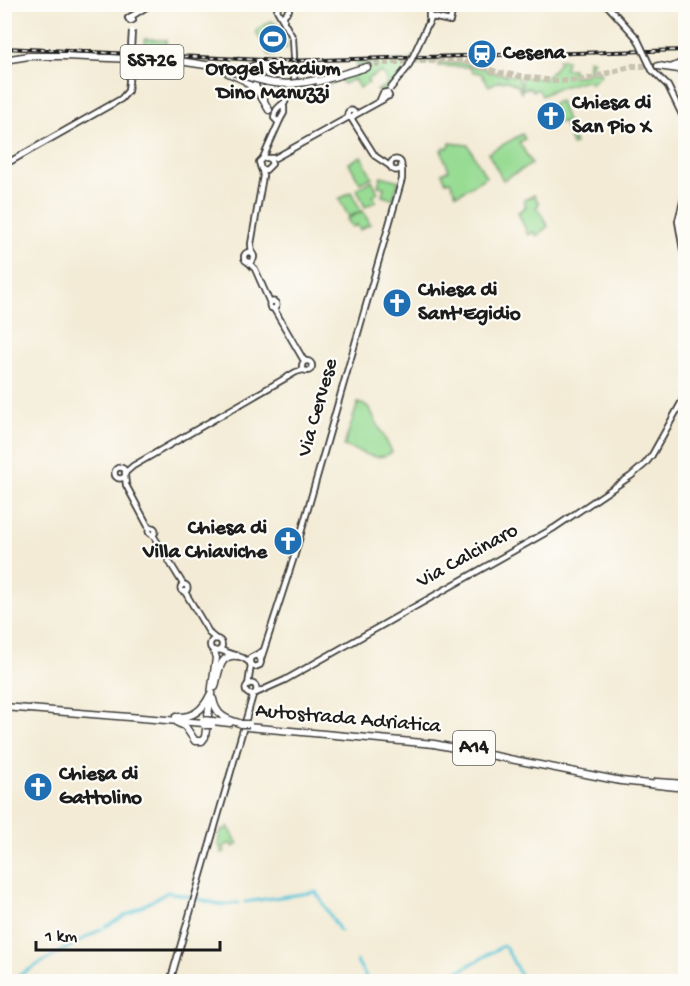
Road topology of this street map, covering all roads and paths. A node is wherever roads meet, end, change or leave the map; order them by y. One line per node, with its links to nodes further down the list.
1 (151, 4): 34 (main road, bridge)
2 (279, 4): 7 (main road)
3 (287, 4): 8 (main road)
4 (454, 4): 10 (main road)
5 (606, 4): 18 (main road, bridge)
6 (429, 5): 10 (main road)
7 (278, 12): 8 (main road); 9 (main road)
8 (287, 12): 9 (main road)
9 (284, 21): 11 (main road)
10 (429, 21): 30 (main road, bridge)
11 (294, 57)
12 (684, 58): 18 (highway); 19 (highway)
13 (4, 61): 16 (highway, SS726); 20 (highway, SS726)
14 (273, 64): 16 (highway, bridge)
15 (295, 65): 25 (main road)
16 (215, 66): 20 (highway, SS726, bridge)
17 (367, 66): 21 (highway, SS726)
18 (657, 69): 19 (highway); 31 (main road)
19 (684, 70)
20 (226, 71): 22 (highway, bridge); 23 (highway, SS726, bridge); 24 (highway, SS726, bridge); 29 (highway)
21 (347, 72): 23 (highway, SS726); 24 (highway, SS726)
22 (266, 73): 26 (highway); 29 (highway)
23 (338, 74): 26 (highway, bridge)
24 (331, 78): 26 (highway, bridge)
25 (294, 81)
26 (276, 85): 29 (highway)
27 (291, 90): 28 (main road)
28 (284, 104): 29 (main road); 29 (main road)
29 (273, 115): 32 (main road)
30 (352, 116): 32 (main road); 33 (main road)
31 (686, 123)
32 (269, 158): 35 (main road); 35 (main road)
33 (391, 163): 36 (main road); 36 (main road)
34 (4, 165)
35 (264, 170): 38 (main road)
36 (399, 170): 51 (main road, Via Cervese)
37 (686, 190): 39 (main road)
38 (251, 244): 40 (main road); 41 (main road)
39 (684, 248): 42 (main road)
40 (246, 253): 41 (main road); 43 (main road)
41 (252, 254): 43 (main road)
42 (685, 257)
43 (251, 261): 45 (main road)
44 (686, 394): 53 (main road, Via Calcinaro)
45 (124, 472): 46 (main road); 46 (main road); 47 (main road)
46 (119, 479): 47 (main road)
47 (126, 485): 48 (main road)
48 (213, 640): 49 (main road); 49 (main road)
49 (218, 649): 50 (main road); 52 (highway); 54 (highway)
50 (240, 657): 51 (main road); 52 (highway)
51 (254, 661): 53 (main road)
52 (221, 663): 54 (highway)
53 (253, 690): 63 (main road)
54 (213, 691): 57 (highway); 60 (highway); 61 (highway)
55 (4, 705): 56 (highway, Autostrada Adriatica / A14)
56 (136, 717): 57 (highway, Autostrada Adriatica / A14); 58 (highway, Autostrada Adriatica / A14)
57 (167, 718): 59 (highway, Autostrada Adriatica / A14)
58 (151, 719): 59 (highway, Autostrada Adriatica / A14); 61 (highway)
59 (204, 723): 60 (highway, Autostrada Adriatica / A14, bridge); 61 (highway)
60 (241, 725): 62 (highway, Autostrada Adriatica / A14)
61 (191, 737)
62 (686, 786)
63 (170, 981)

